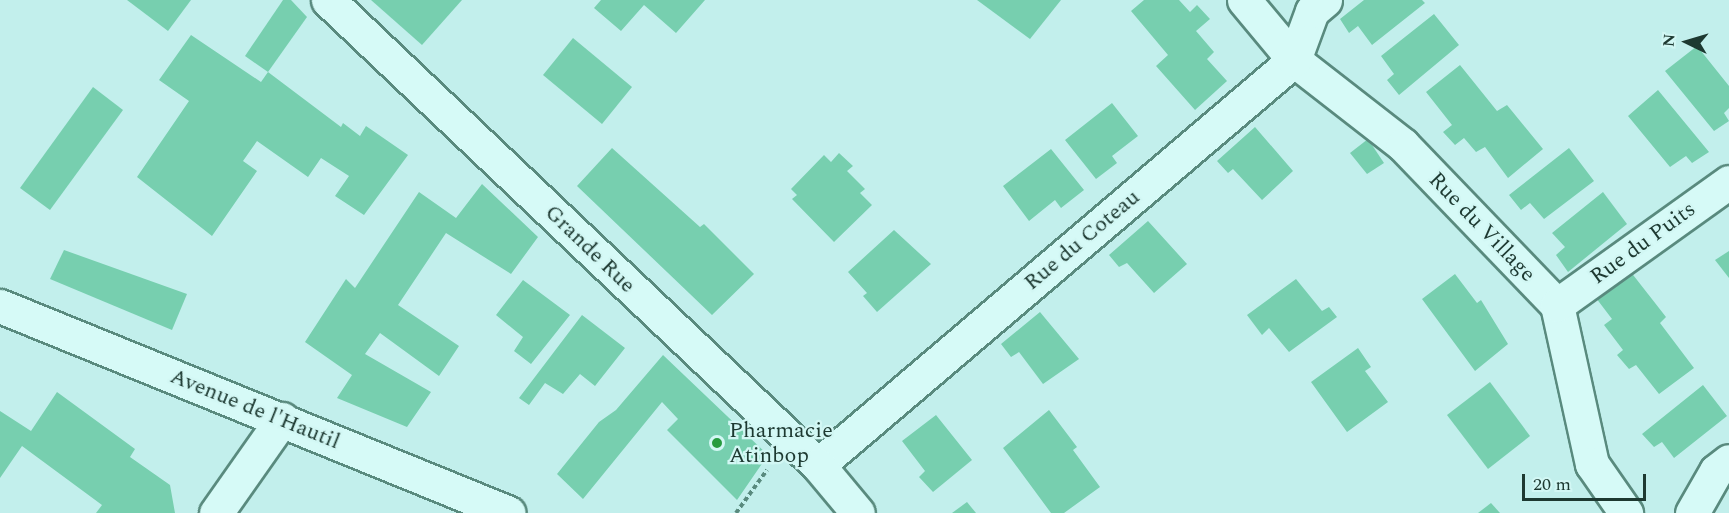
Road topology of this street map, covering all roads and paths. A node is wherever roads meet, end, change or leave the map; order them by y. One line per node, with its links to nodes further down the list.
1 (328, 0): 10 (street, Grande Rue)
2 (1244, 0): 4 (street, Rue du Village)
3 (1325, 0): 4 (street, Rue du Coteau)
4 (1294, 60): 6 (street, Rue du Village); 10 (street, Rue du Coteau)
5 (1729, 182): 6 (street, Rue du Puits)
6 (1557, 305): 14 (street)
7 (0, 306): 8 (street, Avenue de l'Hautil)
8 (282, 419): 12 (street); 13 (street, Avenue de l'Hautil)
9 (1729, 461): 15 (street)
10 (818, 465): 11 (street, Grande Rue)
11 (848, 509)
12 (216, 513)
13 (509, 513)
14 (1626, 513)
15 (1692, 513)

